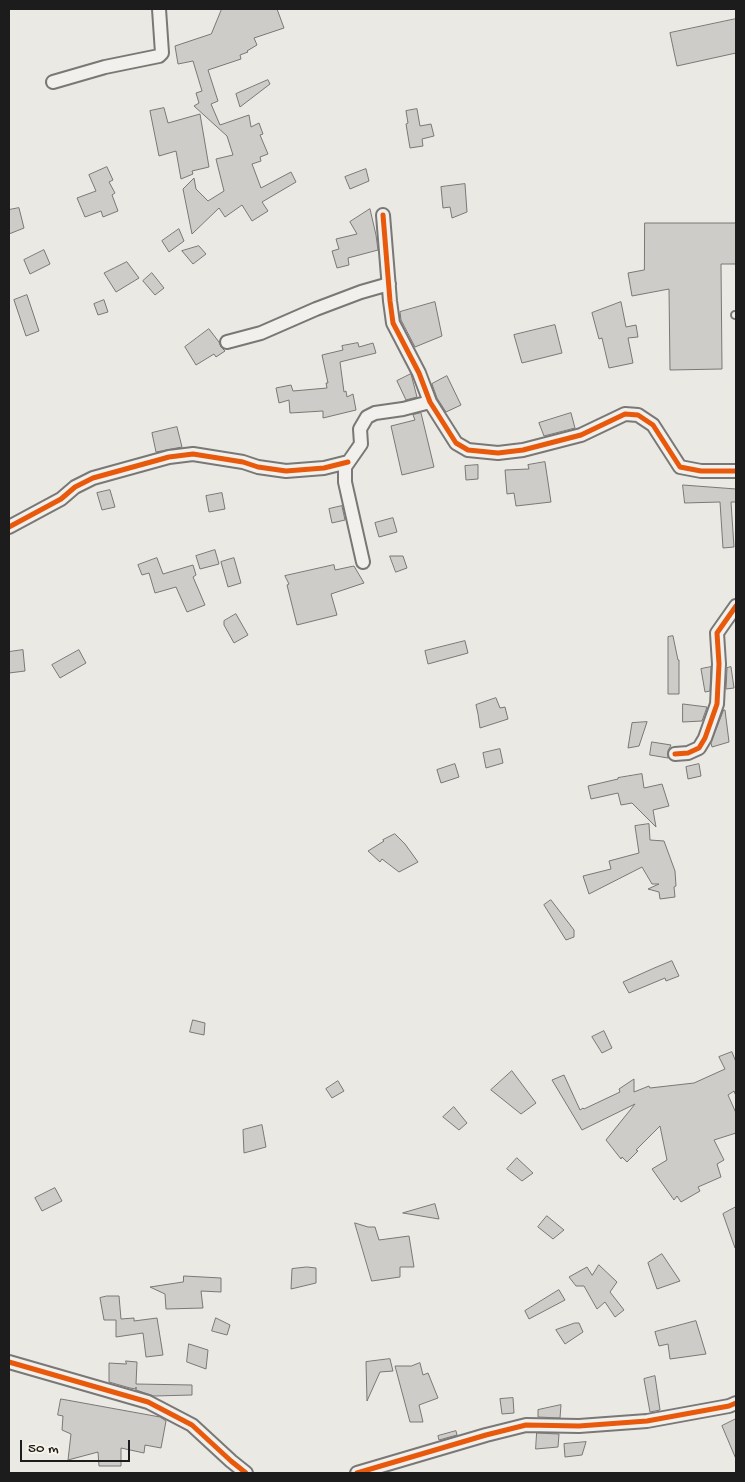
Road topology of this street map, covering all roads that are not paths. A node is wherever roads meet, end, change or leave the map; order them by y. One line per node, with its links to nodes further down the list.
1 (159, 9): 2 (street)
2 (53, 82)
3 (383, 215): 4 (street)
4 (388, 284): 5 (street); 6 (street)
5 (226, 342)
6 (430, 402): 7 (street); 8 (street)
7 (348, 462): 9 (street); 10 (street)
8 (736, 471)
9 (9, 527)
10 (363, 562)
11 (736, 606): 12 (street)
12 (675, 754)
13 (9, 1362): 15 (street)
14 (736, 1404): 16 (street)
15 (246, 1473)
16 (357, 1473)

